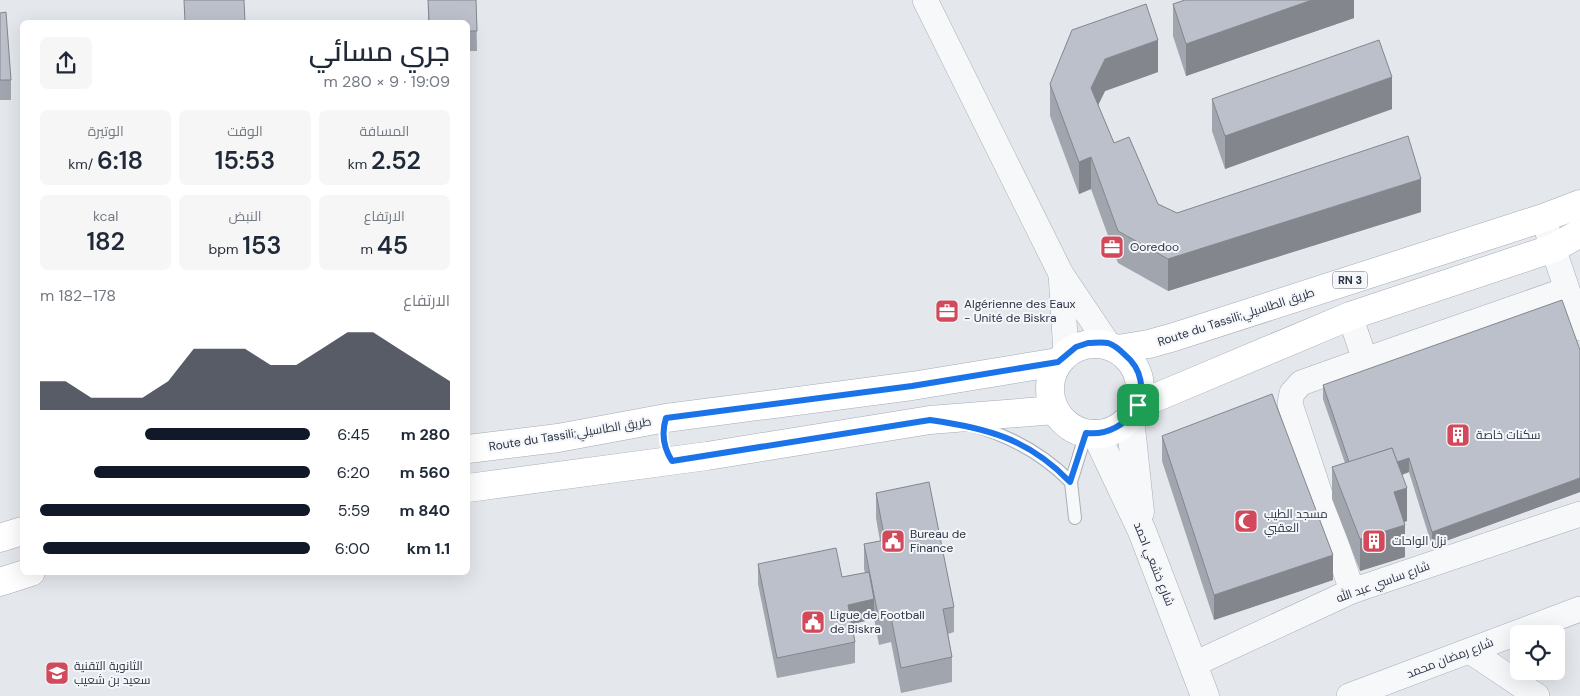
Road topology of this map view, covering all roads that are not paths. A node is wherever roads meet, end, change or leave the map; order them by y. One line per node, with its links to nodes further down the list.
1 (925, 0): 6 (street)
2 (1580, 204): 3 (main road, Route du Tassili;طريق الطاسيلي / RN 3)
3 (1543, 218): 5 (street); 10 (main road, Route du Tassili;طريق الطاسيلي / RN 3)
4 (1580, 233): 5 (main road)
5 (1554, 248): 7 (street); 8 (main road)
6 (1061, 274): 10 (street); 11 (street)
7 (1566, 290): 9 (street); 12 (street)
8 (1350, 316): 12 (street); 14 (main road)
9 (1580, 328)
10 (1113, 346): 11 (main road); 14 (main road)
11 (1062, 358): 13 (main road); 15 (main road, Route du Tassili;طريق الطاسيلي)
12 (1365, 360): 31 (street)
13 (1055, 410): 17 (main road); 18 (main road)
14 (1134, 411): 18 (main road); 26 (street)
15 (699, 414): 16 (main road, Route du Tassili;طريق الطاسيلي); 20 (main road)
16 (666, 418): 19 (main road, Route du Tassili;طريق الطاسيلي); 21 (main road)
17 (930, 420): 20 (main road); 22 (lane)
18 (1091, 434): 22 (lane); 26 (street, شارع خشعي احمد)
19 (470, 449)
20 (707, 456): 21 (main road)
21 (672, 461): 23 (main road)
22 (1070, 482): 25 (lane)
23 (470, 488)
24 (1580, 514): 31 (street, شارع ساسي عبد الله)
25 (1075, 518)
26 (1142, 531): 34 (street, شارع خشعي احمد)
27 (20, 532): 28 (main road)
28 (0, 538)
29 (21, 575): 30 (main road)
30 (0, 582)
31 (1352, 591): 34 (street, شارع ساسي عبد الله)
32 (1580, 609): 33 (street, شارع رمضان محمد)
33 (1470, 651): 36 (street, شارع رمضان محمد); 37 (street)
34 (1192, 665): 35 (street, شارع خشعي احمد)
35 (1205, 696)
36 (1349, 696)
37 (1537, 696)

